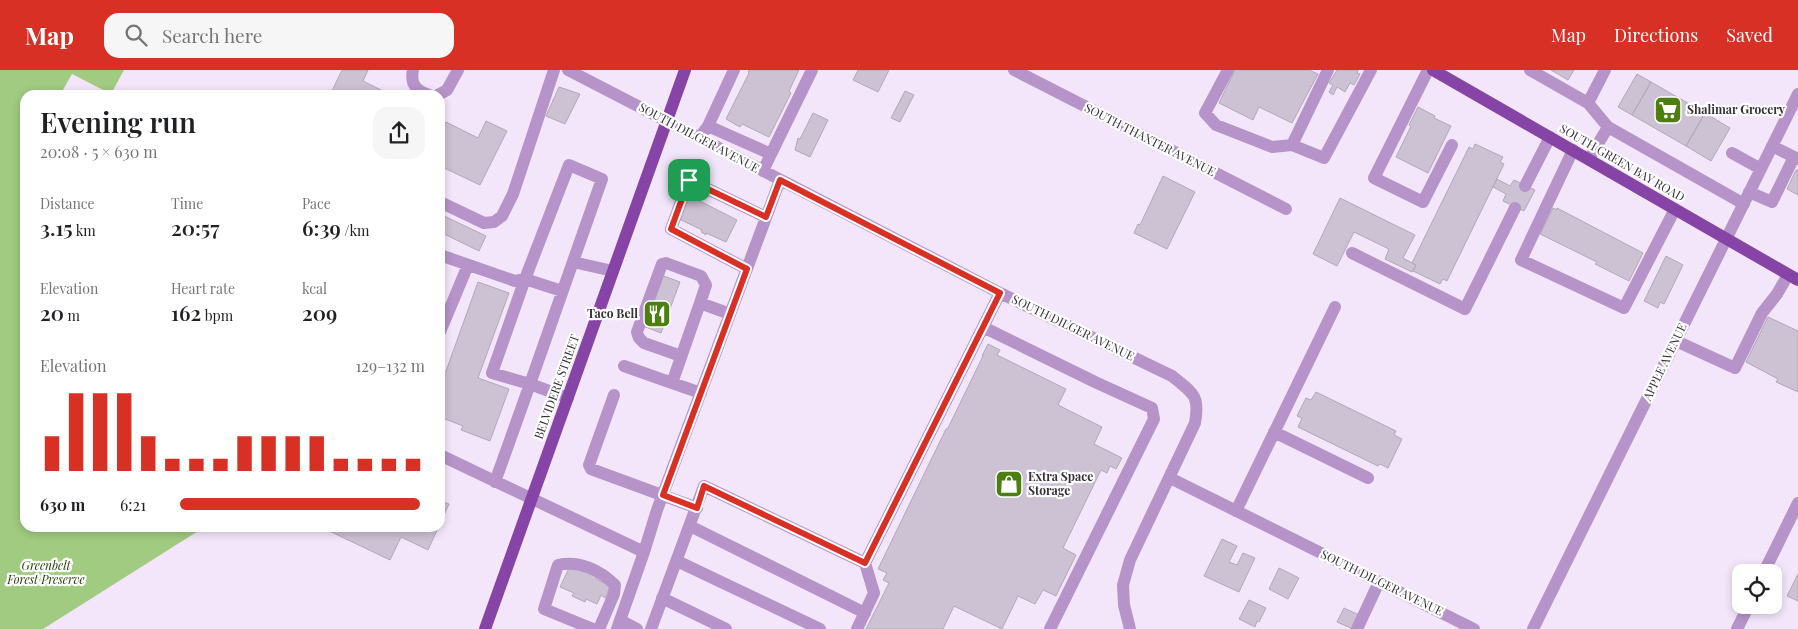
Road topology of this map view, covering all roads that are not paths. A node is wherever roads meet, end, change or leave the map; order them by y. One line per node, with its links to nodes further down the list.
1 (412, 70): 16 (street)
2 (458, 70): 17 (street)
3 (554, 70): 38 (street)
4 (568, 70): 20 (street, SOUTH DILGER AVENUE)
5 (684, 70): 20 (main road, BELVIDERE STREET)
6 (734, 70): 21 (street)
7 (812, 70): 30 (street)
8 (1014, 70): 40 (street, SOUTH THAXTER AVENUE)
9 (1228, 70): 25 (street)
10 (1328, 70): 25 (street)
11 (1372, 70): 25 (street)
12 (1428, 70): 26 (street)
13 (1433, 70): 23 (main road, SOUTH GREEN BAY ROAD)
14 (1530, 70): 19 (street)
15 (1605, 70): 19 (street)
16 (419, 90)
17 (445, 91)
18 (1798, 94): 27 (street, APPLE AVENUE)
19 (1588, 103): 22 (street)
20 (667, 121): 24 (street, SOUTH DILGER AVENUE); 49 (main road, BELVIDERE STREET)
21 (708, 126): 24 (street); 30 (street)
22 (1608, 126): 32 (street); 37 (street)
23 (1550, 137): 28 (main road, SOUTH GREEN BAY ROAD); 36 (street)
24 (698, 138): 34 (street, SOUTH DILGER AVENUE)
25 (1292, 145)
26 (1452, 145)
27 (1772, 146): 31 (street); 33 (street, APPLE AVENUE)
28 (1573, 150): 32 (main road, SOUTH GREEN BAY ROAD); 41 (street)
29 (1732, 153): 33 (street)
30 (771, 154): 34 (street)
31 (1796, 158): 37 (street)
32 (1589, 159): 41 (main road, SOUTH GREEN BAY ROAD)
33 (1761, 169): 37 (street, APPLE AVENUE)
34 (763, 171): 35 (street, SOUTH DILGER AVENUE)
35 (780, 180): 42 (street); 53 (street, SOUTH DILGER AVENUE)
36 (1525, 186)
37 (1747, 198): 43 (street, APPLE AVENUE)
38 (445, 204)
39 (1515, 208): 44 (street)
40 (1286, 209)
41 (1675, 209): 43 (main road, SOUTH GREEN BAY ROAD)
42 (766, 217): 48 (street); 48 (street)
43 (1726, 239): 50 (main road, SOUTH GREEN BAY ROAD); 59 (street, APPLE AVENUE)
44 (1352, 253)
45 (445, 257): 47 (street)
46 (573, 262): 49 (street); 51 (street); 52 (street)
47 (468, 265): 51 (street); 57 (street)
48 (747, 269): 56 (street)
49 (613, 272): 66 (main road, BELVIDERE STREET)
50 (1793, 278): 59 (street)
51 (525, 279): 52 (street); 63 (street)
52 (562, 290): 63 (street)
53 (1000, 293): 58 (street); 69 (street, SOUTH DILGER AVENUE)
54 (700, 303): 56 (street); 60 (street); 60 (street)
55 (1335, 307): 67 (street)
56 (730, 314): 64 (street)
57 (445, 320)
58 (983, 327): 80 (street); 95 (street)
59 (1676, 341): 99 (street, APPLE AVENUE)
60 (681, 356): 62 (street)
61 (624, 366): 62 (street)
62 (672, 383): 64 (street)
63 (530, 384): 66 (street); 71 (street)
64 (701, 393): 72 (street)
65 (614, 395): 72 (street)
66 (568, 398): 73 (main road, BELVIDERE STREET)
67 (1274, 432): 70 (street); 76 (street)
68 (445, 458): 71 (street)
69 (1170, 478): 76 (street, SOUTH DILGER AVENUE); 96 (street)
70 (1368, 478)
71 (495, 482): 73 (street)
72 (663, 495): 75 (street); 78 (street)
73 (531, 499): 78 (street); 87 (main road, BELVIDERE STREET)
74 (1798, 503): 81 (street)
75 (697, 508): 77 (street); 80 (street)
76 (1236, 511): 82 (street, SOUTH DILGER AVENUE)
77 (690, 526): 79 (street); 84 (street)
78 (644, 552): 86 (street)
79 (677, 560): 83 (street); 93 (street)
80 (865, 563): 84 (street)
81 (1768, 564)
82 (1379, 582): 97 (street); 98 (street, SOUTH DILGER AVENUE)
83 (662, 598): 91 (street); 92 (street)
84 (866, 613): 94 (street)
85 (1744, 614): 100 (street)
86 (618, 625): 90 (street)
87 (485, 629)
88 (593, 629): 89 (street)
89 (599, 629)
90 (637, 629)
91 (651, 629)
92 (726, 629)
93 (820, 629)
94 (858, 629)
95 (1050, 629)
96 (1130, 629)
97 (1357, 629)
98 (1474, 629)
99 (1532, 629)
100 (1737, 629)

